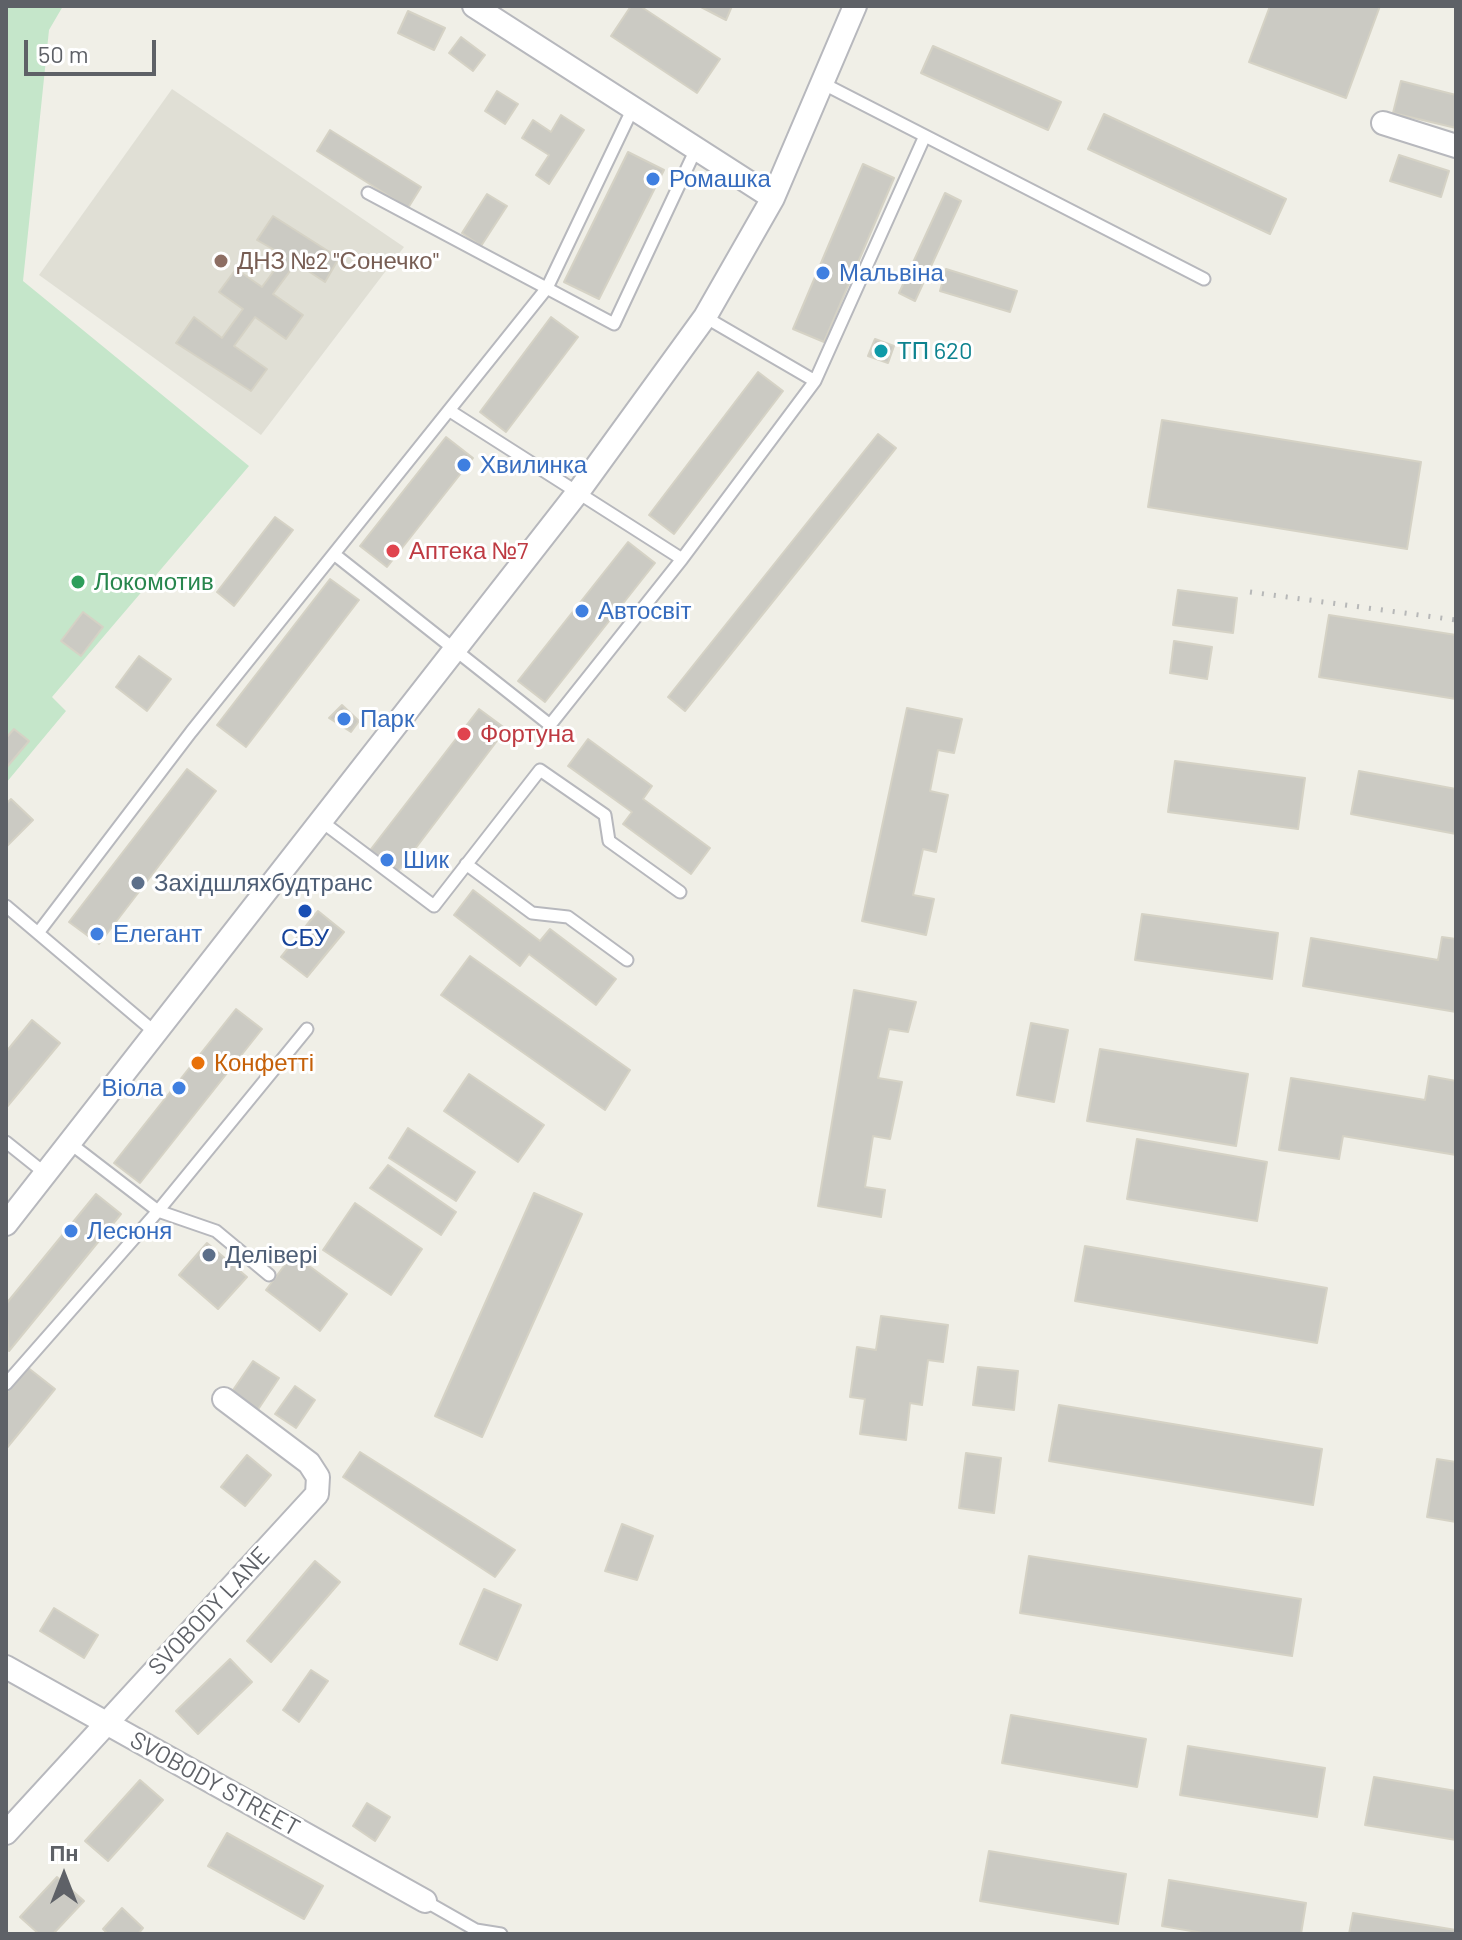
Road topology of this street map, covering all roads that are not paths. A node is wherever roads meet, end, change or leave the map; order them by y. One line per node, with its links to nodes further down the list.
1 (474, 6): 4 (street)
2 (855, 6): 3 (street)
3 (822, 83): 6 (lane); 10 (street)
4 (633, 108): 8 (street); 12 (lane)
5 (1383, 123): 7 (street)
6 (924, 138): 11 (lane); 14 (lane)
7 (1456, 146)
8 (696, 149): 10 (street); 12 (lane)
9 (368, 193): 12 (lane)
10 (773, 198): 13 (street)
11 (1204, 279)
12 (547, 288): 15 (lane)
13 (705, 317): 14 (lane); 16 (street)
14 (815, 381): 18 (lane)
15 (450, 411): 16 (lane); 17 (lane)
16 (578, 492): 18 (lane); 19 (street)
17 (334, 554): 19 (lane); 24 (lane)
18 (682, 559): 19 (lane)
19 (455, 652): 20 (street)
20 (321, 821): 21 (lane); 27 (street)
21 (466, 864): 22 (lane); 25 (lane)
22 (680, 892)
23 (6, 906): 24 (lane)
24 (38, 933): 27 (lane)
25 (627, 960)
26 (307, 1029): 31 (lane)
27 (157, 1034): 29 (street)
28 (6, 1142): 30 (lane)
29 (71, 1144): 30 (street); 31 (lane)
30 (46, 1175): 32 (street)
31 (158, 1211): 33 (lane); 34 (lane)
32 (6, 1224)
33 (269, 1275)
34 (6, 1384)
35 (224, 1399): 37 (street, SVOBODY LANE)
36 (6, 1667): 37 (street, SVOBODY STREET)
37 (105, 1723): 38 (street, SVOBODY LANE); 39 (street, SVOBODY STREET)
38 (6, 1833)
39 (425, 1901): 40 (lane)
40 (501, 1934)

